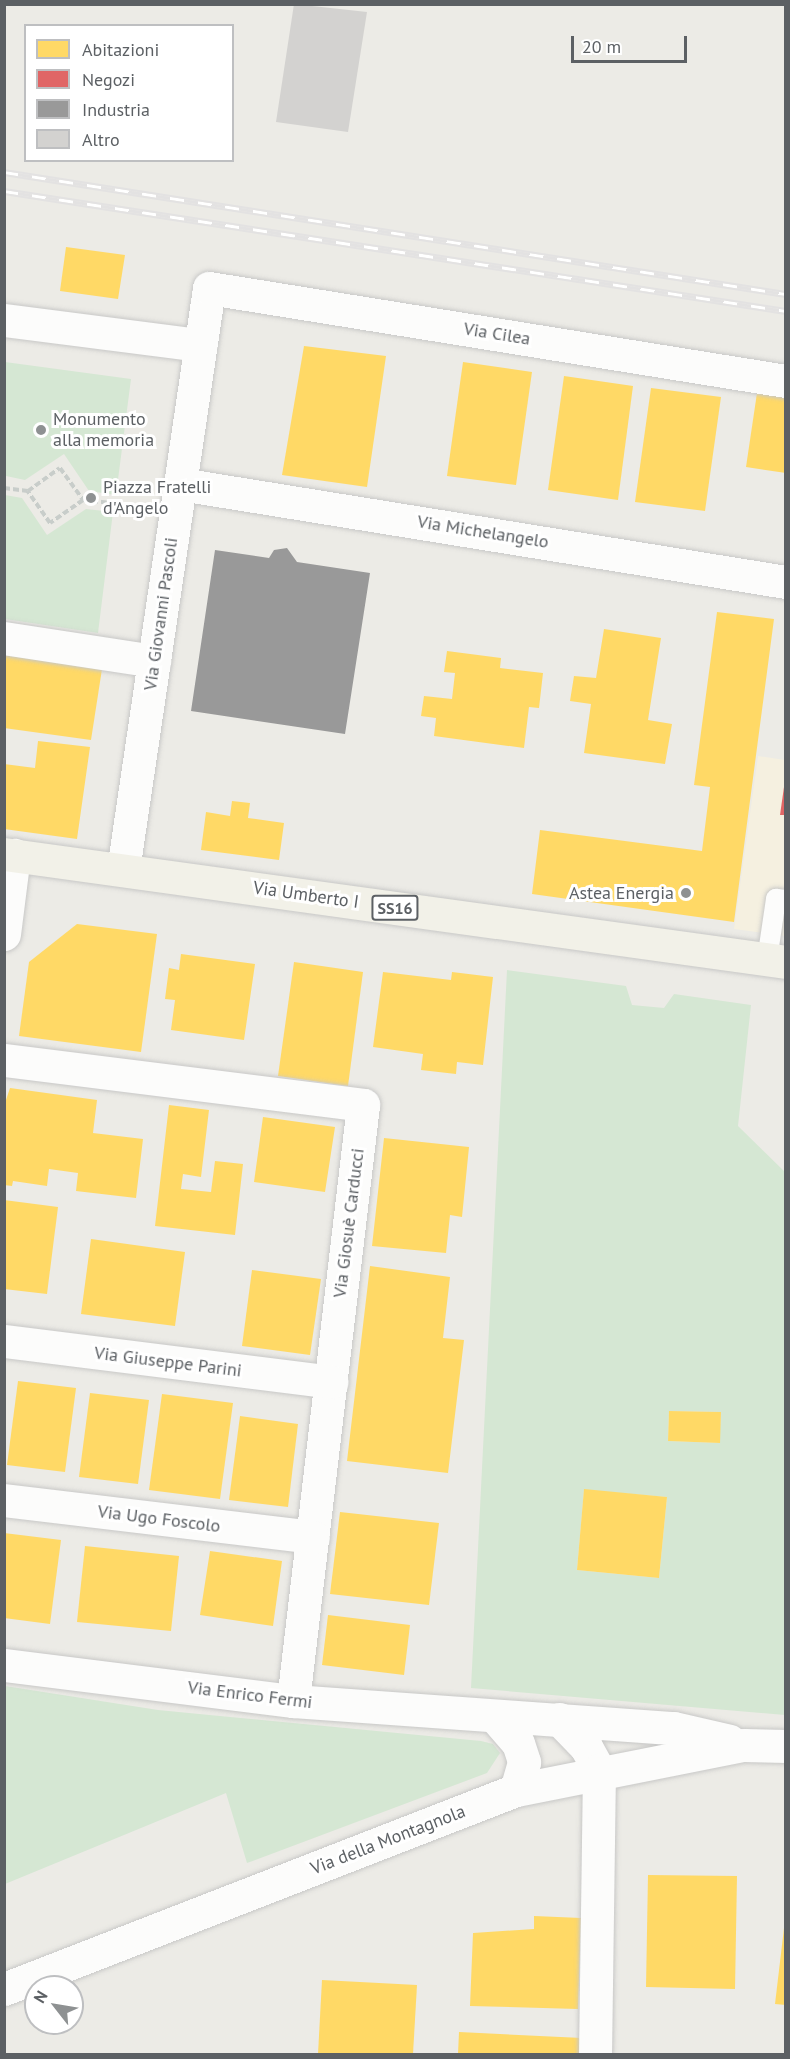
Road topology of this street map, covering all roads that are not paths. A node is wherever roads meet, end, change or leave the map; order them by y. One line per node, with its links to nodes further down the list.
1 (209, 288): 3 (street, Via Giovanni Pascoli); 4 (street, Via Cilea)
2 (4, 320): 3 (street)
3 (200, 345): 5 (street, Via Giovanni Pascoli)
4 (786, 381)
5 (180, 484): 6 (street, Via Michelangelo); 8 (street, Via Giovanni Pascoli)
6 (786, 582)
7 (4, 638): 8 (street)
8 (154, 661): 10 (street, Via Giovanni Pascoli)
9 (9, 855): 10 (main road, Via Umberto I / SS16); 12 (street)
10 (123, 870): 13 (main road, Via Umberto I / SS16)
11 (786, 900): 13 (lane)
12 (4, 934)
13 (776, 961)
14 (4, 1060): 16 (street, Via Giosuè Carducci)
15 (4, 1341): 16 (street, Via Giuseppe Parini)
16 (331, 1382): 18 (street, Via Giosuè Carducci)
17 (4, 1500): 18 (street, Via Ugo Foscolo)
18 (313, 1537): 20 (street, Via Giosuè Carducci)
19 (4, 1665): 20 (street, Via Enrico Fermi)
20 (293, 1701): 21 (street, Via Enrico Fermi)
21 (496, 1718): 22 (street, Via Enrico Fermi); 26 (street)
22 (559, 1719): 23 (street, Via Enrico Fermi); 25 (street)
23 (744, 1745): 24 (street, Via della Montagnola); 25 (street, Via della Montagnola)
24 (786, 1746)
25 (599, 1770): 26 (street, Via della Montagnola); 28 (street)
26 (516, 1790): 27 (street, Via della Montagnola)
27 (4, 1989)
28 (595, 2055)

